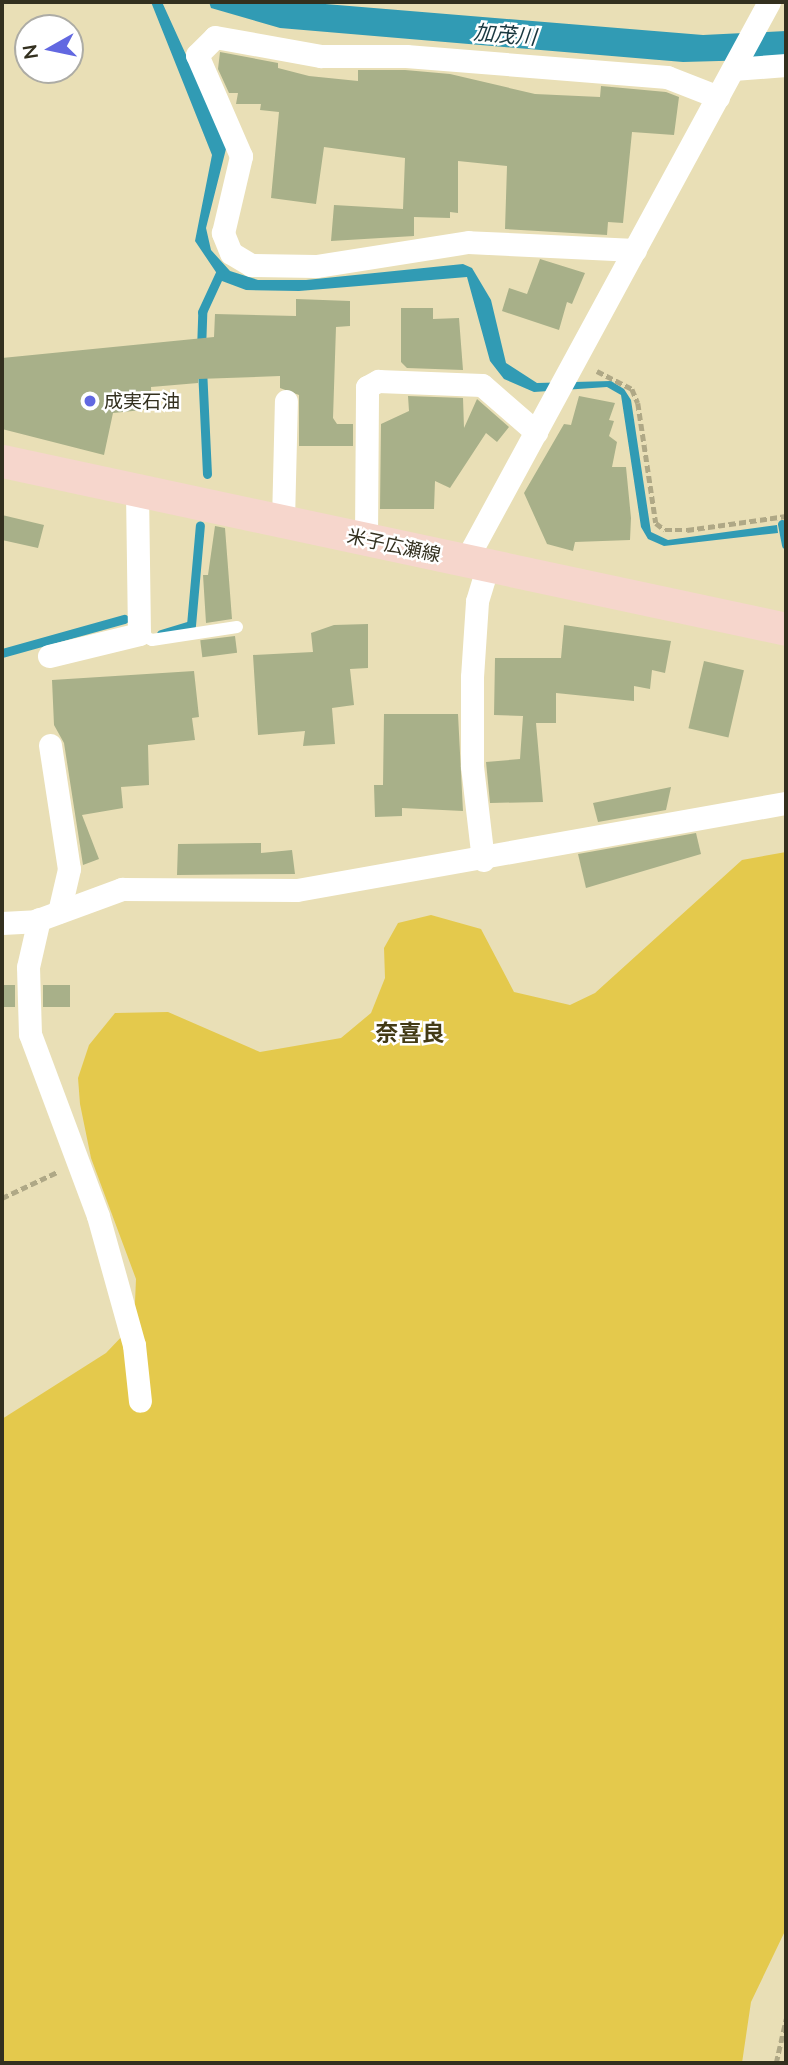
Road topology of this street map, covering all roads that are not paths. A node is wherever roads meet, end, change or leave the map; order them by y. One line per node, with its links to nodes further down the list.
1 (769, 2): 3 (street)
2 (786, 65): 3 (street)
3 (733, 69): 4 (street)
4 (718, 97): 5 (street); 5 (street)
5 (635, 250): 7 (street)
6 (286, 401): 10 (street)
7 (536, 432): 11 (street); 12 (street)
8 (2, 461): 9 (main road, 米子広瀬線)
9 (137, 490): 10 (main road, 米子広瀬線); 15 (street)
10 (283, 521): 11 (main road, 米子広瀬線)
11 (366, 538): 12 (main road, 米子広瀬線)
12 (477, 562): 14 (main road, 米子広瀬線); 19 (street)
13 (237, 627): 15 (lane)
14 (786, 629)
15 (139, 634): 16 (street)
16 (49, 656)
17 (50, 745): 20 (street)
18 (786, 803): 19 (street)
19 (483, 860): 20 (street)
20 (49, 916): 21 (street); 22 (street)
21 (2, 923)
22 (140, 1401)

